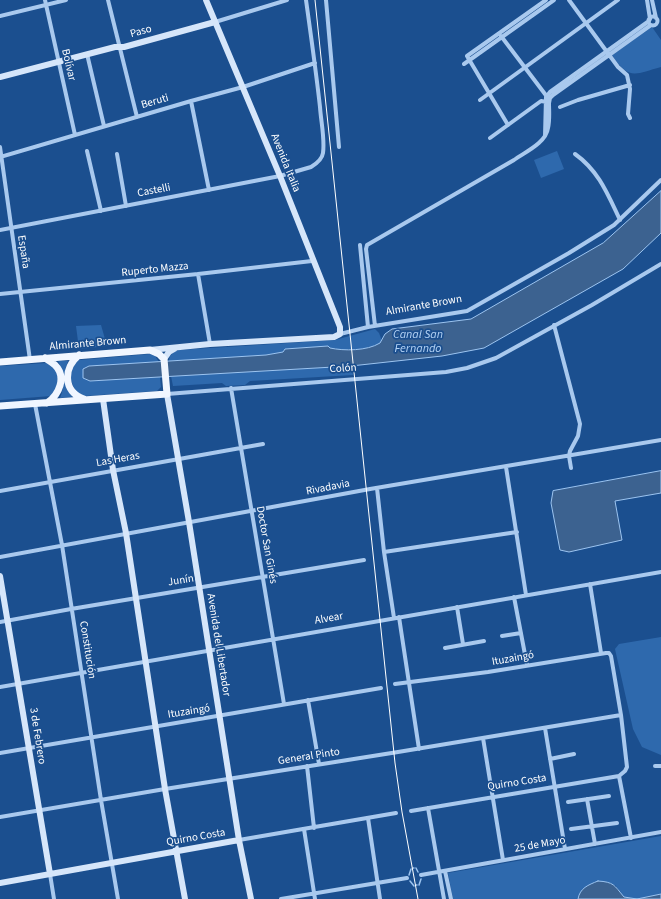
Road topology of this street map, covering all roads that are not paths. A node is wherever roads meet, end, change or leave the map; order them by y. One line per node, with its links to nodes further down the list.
1 (66, 0): 13 (street)
2 (108, 0): 20 (street)
3 (206, 0): 16 (street, Avenida Italia)
4 (287, 0): 16 (street, Paso)
5 (306, 0): 25 (street)
6 (326, 0): 43 (street)
7 (546, 0): 19 (street)
8 (554, 0): 19 (street)
9 (569, 0): 18 (street)
10 (618, 0): 18 (street)
11 (647, 0): 17 (street)
12 (652, 0): 15 (street)
13 (45, 2): 14 (street); 24 (street, Bolívar)
14 (0, 16)
15 (656, 18): 17 (street); 17 (street)
16 (215, 22): 20 (street, Paso); 30 (street, Avenida Italia)
17 (650, 22): 21 (street)
18 (586, 23): 21 (street); 27 (street)
19 (500, 36): 23 (street); 27 (street)
20 (120, 47): 22 (street, Paso); 36 (street)
21 (608, 53): 29 (street); 33 (street)
22 (87, 54): 24 (street, Paso); 39 (street)
23 (470, 60): 26 (street); 31 (street)
24 (58, 62): 28 (street, Paso); 40 (street, Bolívar)
25 (315, 63): 30 (street, Beruti); 48 (street, Castelli)
26 (464, 64)
27 (524, 68): 31 (street); 33 (street)
28 (0, 77)
29 (630, 85): 35 (street); 37 (street)
30 (243, 87): 34 (street, Beruti); 48 (street, Avenida Italia)
31 (490, 92): 32 (street); 38 (street)
32 (480, 100)
33 (548, 100): 38 (street); 63 (street)
34 (192, 101): 36 (street, Beruti); 50 (street)
35 (560, 107)
36 (137, 117): 39 (street, Beruti)
37 (630, 118)
38 (508, 125): 41 (street)
39 (104, 126): 40 (street, Beruti)
40 (75, 135): 47 (street, Beruti)
41 (490, 138)
42 (0, 147): 47 (street, España)
43 (338, 147)
44 (87, 150): 52 (street)
45 (117, 154): 51 (street)
46 (575, 154): 53 (street)
47 (0, 157): 54 (street, España)
48 (280, 176): 50 (street, Castelli); 57 (street, Avenida Italia)
49 (661, 180): 53 (street, Almirante Brown)
50 (209, 190): 51 (street, Castelli)
51 (126, 206): 52 (street, Castelli)
52 (101, 211): 54 (street, Castelli)
53 (620, 220): 63 (street, Almirante Brown)
54 (11, 229): 55 (street, Castelli); 60 (street, España)
55 (0, 230)
56 (360, 245): 64 (street)
57 (312, 261): 59 (street, Ruperto Mazza); 65 (street, Avenida Italia)
58 (661, 264): 62 (street, Colón)
59 (198, 274): 60 (street, Ruperto Mazza); 66 (street)
60 (20, 292): 61 (street, Ruperto Mazza); 72 (street, España)
61 (0, 294)
62 (554, 325): 74 (street, Colón); 84 (street)
63 (375, 326): 64 (street, Almirante Brown)
64 (368, 327): 65 (street, Almirante Brown)
65 (340, 334): 66 (street, Almirante Brown)
66 (210, 344): 67 (street, Almirante Brown)
67 (177, 347): 68 (street, Almirante Brown); 71 (street)
68 (150, 350): 69 (main road, Almirante Brown); 71 (main road)
69 (79, 355): 70 (main road, Almirante Brown); 77 (main road)
70 (45, 358): 72 (main road, Almirante Brown); 78 (main road)
71 (164, 359): 75 (main road)
72 (30, 360): 73 (main road, Almirante Brown)
73 (0, 362)
74 (231, 388): 75 (street, Colón); 83 (street, Doctor San Ginés)
75 (167, 394): 76 (main road, Colón); 85 (street, Avenida del Libertador)
76 (102, 399): 77 (main road, Colón); 88 (street)
77 (85, 400): 78 (main road, Colón)
78 (47, 403): 79 (main road, Colón)
79 (35, 404): 80 (main road, Colón); 89 (street, Constitución)
80 (0, 406)
81 (661, 440): 84 (street, Rivadavia)
82 (263, 444): 83 (street, Las Heras)
83 (240, 448): 85 (street, Las Heras); 92 (street, Doctor San Ginés)
84 (569, 456): 86 (street, Rivadavia); 87 (street)
85 (178, 459): 88 (street, Las Heras); 93 (street, Avenida del Libertador)
86 (506, 467): 90 (street, Rivadavia); 94 (street)
87 (571, 468)
88 (114, 470): 89 (street, Las Heras); 95 (street)
89 (50, 481): 91 (street, Las Heras); 96 (street, Constitución)
90 (377, 488): 92 (street, Rivadavia); 97 (street)
91 (0, 491)
92 (252, 512): 93 (street, Rivadavia); 102 (street, Doctor San Ginés)
93 (189, 522): 95 (street, Rivadavia); 104 (street, Avenida del Libertador)
94 (517, 532): 97 (street); 105 (street)
95 (126, 533): 96 (street, Rivadavia); 107 (street)
96 (62, 545): 98 (street, Rivadavia); 109 (street, Constitución)
97 (384, 552): 111 (street)
98 (0, 557)
99 (364, 560): 102 (street, Junín)
100 (661, 572): 103 (street, Alvear)
101 (0, 576): 112 (street, 3 de Febrero)
102 (263, 577): 104 (street, Junín); 116 (street, Doctor San Ginés)
103 (590, 584): 105 (street, Alvear); 121 (street)
104 (199, 587): 107 (street, Junín); 120 (street, Avenida del Libertador)
105 (526, 595): 106 (street, Alvear)
106 (514, 597): 108 (street, Alvear); 114 (street)
107 (135, 598): 109 (street, Junín); 122 (street)
108 (457, 606): 110 (street, Alvear); 118 (street)
109 (71, 608): 112 (street, Junín); 124 (street, Constitución)
110 (399, 617): 111 (street, Alvear); 125 (street)
111 (394, 618): 116 (street, Alvear)
112 (8, 621): 113 (street, Junín); 126 (street, 3 de Febrero)
113 (0, 622)
114 (521, 633): 115 (street); 123 (street)
115 (502, 636)
116 (274, 638): 120 (street, Alvear); 131 (street, Doctor San Ginés)
117 (484, 641): 118 (street)
118 (463, 644): 119 (street)
119 (445, 648)
120 (209, 650): 122 (street, Alvear); 133 (street, Avenida del Libertador)
121 (601, 653): 123 (street, Ituzaingó); 132 (street, Ituzaingó)
122 (145, 661): 124 (street, Alvear); 134 (street)
123 (527, 666): 125 (street, Ituzaingó)
124 (81, 672): 126 (street, Alvear); 136 (street, Constitución)
125 (409, 682): 127 (street, Ituzaingó); 139 (street)
126 (18, 684): 128 (street, Alvear); 138 (street, 3 de Febrero)
127 (395, 684)
128 (0, 687)
129 (381, 688): 130 (street, Ituzaingó)
130 (308, 700): 131 (street, Ituzaingó); 143 (street)
131 (284, 704): 133 (street, Ituzaingó)
132 (621, 715): 135 (street, General Pinto); 147 (street)
133 (219, 716): 134 (street, Ituzaingó); 148 (street, Avenida del Libertador)
134 (155, 726): 136 (street, Ituzaingó); 150 (street)
135 (545, 728): 137 (street, General Pinto); 142 (street)
136 (91, 737): 138 (street, Ituzaingó); 154 (street, Constitución)
137 (483, 738): 139 (street, General Pinto); 152 (street)
138 (29, 748): 140 (street, Ituzaingó); 157 (street, 3 de Febrero)
139 (419, 748): 143 (street, General Pinto)
140 (0, 753)
141 (574, 754): 142 (street)
142 (550, 759): 149 (street)
143 (319, 764): 144 (street, General Pinto)
144 (307, 766): 148 (street, General Pinto); 164 (street)
145 (655, 766): 146 (street)
146 (661, 766)
147 (619, 776): 149 (street, Quirno Costa); 168 (street)
148 (229, 778): 150 (street, General Pinto); 169 (street, Avenida del Libertador)
149 (555, 787): 152 (street, Quirno Costa); 171 (street)
150 (165, 789): 154 (street, General Pinto); 172 (street)
151 (609, 796): 153 (street)
152 (492, 797): 156 (street, Quirno Costa); 173 (street)
153 (587, 799): 155 (street); 163 (street)
154 (101, 800): 157 (street, General Pinto); 174 (street, Constitución)
155 (568, 802)
156 (428, 808): 158 (street, Quirno Costa); 176 (street)
157 (40, 811): 160 (street, General Pinto); 177 (street, 3 de Febrero)
158 (411, 811)
159 (396, 813): 161 (street, Quirno Costa)
160 (0, 817)
161 (368, 818): 164 (street, Quirno Costa); 181 (street)
162 (617, 822): 163 (street)
163 (592, 826): 165 (street); 170 (street)
164 (314, 828): 166 (street, Quirno Costa)
165 (571, 829)
166 (304, 830): 169 (street, Quirno Costa); 182 (street)
167 (661, 832): 168 (street, 25 de Mayo)
168 (631, 838): 170 (street, 25 de Mayo)
169 (239, 840): 172 (street, Quirno Costa); 186 (street, Avenida del Libertador)
170 (595, 844): 171 (street, 25 de Mayo)
171 (566, 849): 173 (street, 25 de Mayo)
172 (176, 852): 174 (street, Quirno Costa); 185 (street)
173 (503, 860): 175 (street, 25 de Mayo)
174 (112, 864): 177 (street, Quirno Costa); 184 (street, Constitución)
175 (445, 871): 176 (street, 25 de Mayo); 191 (street)
176 (438, 872): 178 (street, 25 de Mayo); 190 (street)
177 (50, 874): 180 (street, Quirno Costa); 183 (street, 3 de Febrero)
178 (421, 875)
179 (407, 878): 181 (street)
180 (0, 883)
181 (377, 883): 182 (street); 189 (street)
182 (314, 893): 187 (street); 188 (street)
183 (54, 899)
184 (118, 899)
185 (185, 899)
186 (251, 899)
187 (282, 899)
188 (315, 899)
189 (380, 899)
190 (444, 899)
191 (451, 899)

